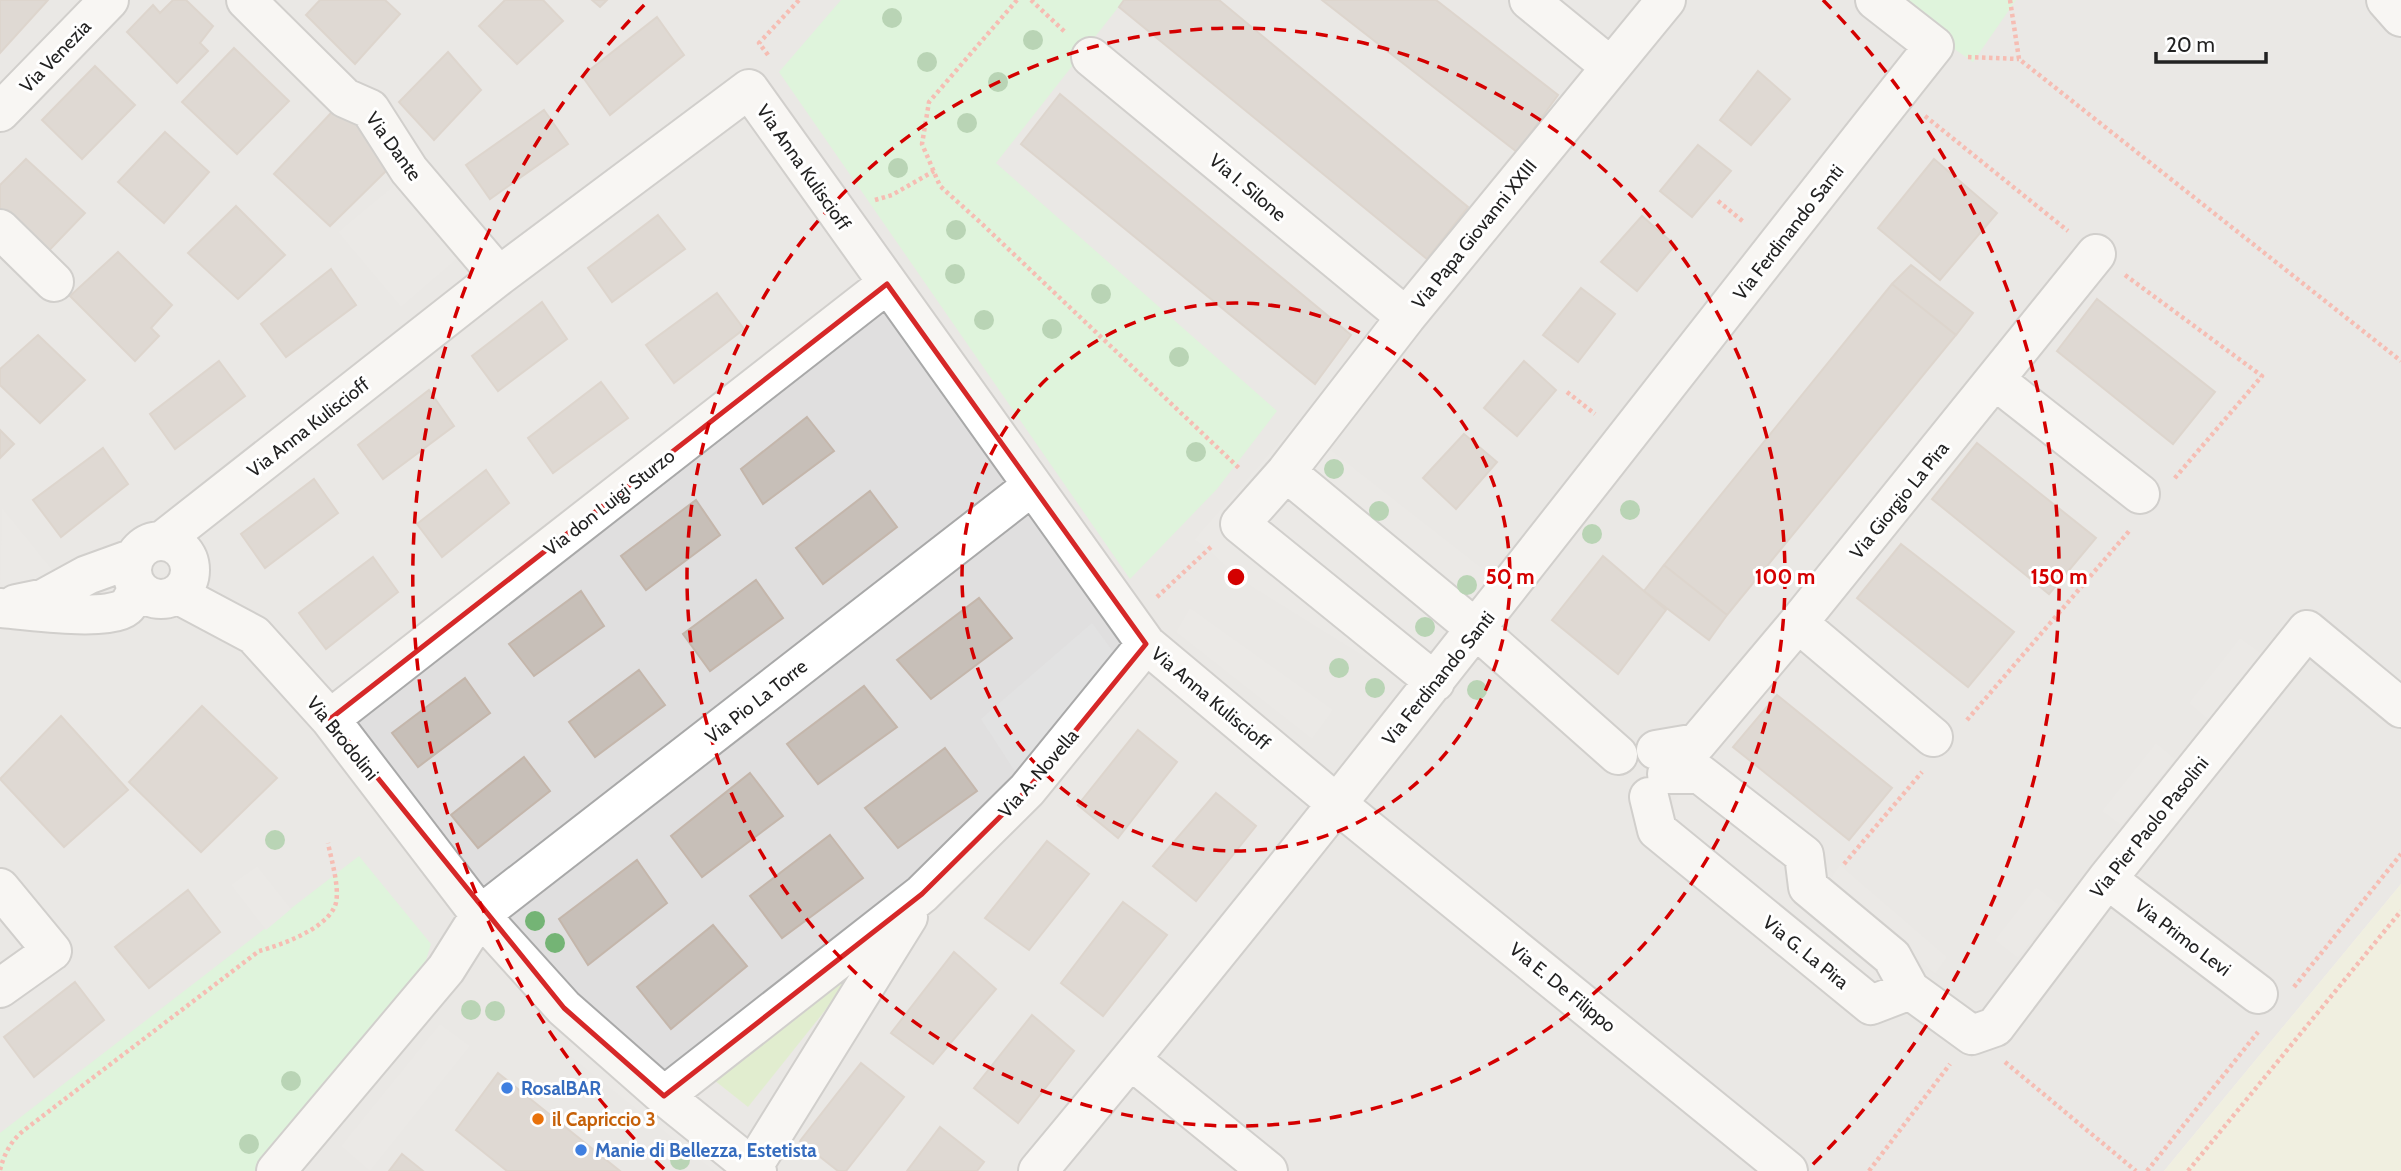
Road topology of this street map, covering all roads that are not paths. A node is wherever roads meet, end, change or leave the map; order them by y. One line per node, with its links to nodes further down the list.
1 (109, 0): 10 (street, Via Venezia)
2 (246, 0): 13 (street, Via Dante)
3 (1529, 0): 9 (street)
4 (1665, 0): 9 (street, Via Papa Giovanni XXIII)
5 (1875, 0): 25 (street, Via Ferdinando Santi)
6 (2386, 0): 7 (street)
7 (2401, 17)
8 (1091, 57): 16 (street, Via I. Silone)
9 (1611, 67): 16 (street, Via Papa Giovanni XXIII)
10 (0, 111)
11 (0, 229): 14 (street)
12 (2096, 254): 17 (street, Via Giorgio La Pira)
13 (499, 276): 15 (street, Via Anna Kuliscioff); 21 (street, Via Anna Kuliscioff)
14 (54, 282)
15 (887, 284): 19 (street, Via Anna Kuliscioff); 29 (street, Via don Luigi Sturzo)
16 (1406, 317): 18 (street, Via Papa Giovanni XXIII)
17 (1996, 380): 20 (street); 24 (street, Via Giorgio La Pira)
18 (1276, 483): 25 (street); 27 (street, Via Papa Giovanni XXIII)
19 (1032, 486): 26 (street, Via Anna Kuliscioff); 36 (street, Via Pio La Torre)
20 (2149, 500)
21 (145, 562): 22 (street); 22 (street); 23 (street, Via Anna Kuliscioff)
22 (177, 594): 29 (street, Via Brodolini)
23 (0, 608)
24 (1798, 623): 30 (street); 31 (street, Via Giorgio La Pira)
25 (1477, 630): 27 (street, Via Ferdinando Santi); 31 (street)
26 (1146, 645): 32 (street, Via Anna Kuliscioff); 35 (street, Via A. Novella)
27 (1435, 682): 32 (street, Via Ferdinando Santi)
28 (2401, 708): 33 (street, Via Pier Paolo Pasolini)
29 (330, 719): 36 (street, Via Brodolini)
30 (1942, 742)
31 (1657, 774): 38 (street); 38 (street, Via G. La Pira)
32 (1337, 804): 40 (street, Via Ferdinando Santi); 46 (street, Via E. De Filippo)
33 (2107, 879): 38 (street, Via Pier Paolo Pasolini); 39 (street, Via Primo Levi)
34 (0, 888): 37 (street)
35 (922, 894): 41 (street, Via A. Novella); 42 (street, Via A. Novella)
36 (481, 915): 41 (street, Via Brodolini); 43 (street)
37 (0, 988)
38 (1910, 990)
39 (2258, 994)
40 (1131, 1060): 44 (street, Via Ferdinando Santi); 45 (street)
41 (664, 1096): 42 (street, Via Brodolini)
42 (754, 1169)
43 (276, 1171)
44 (1038, 1171)
45 (1268, 1171)
46 (1788, 1171)

